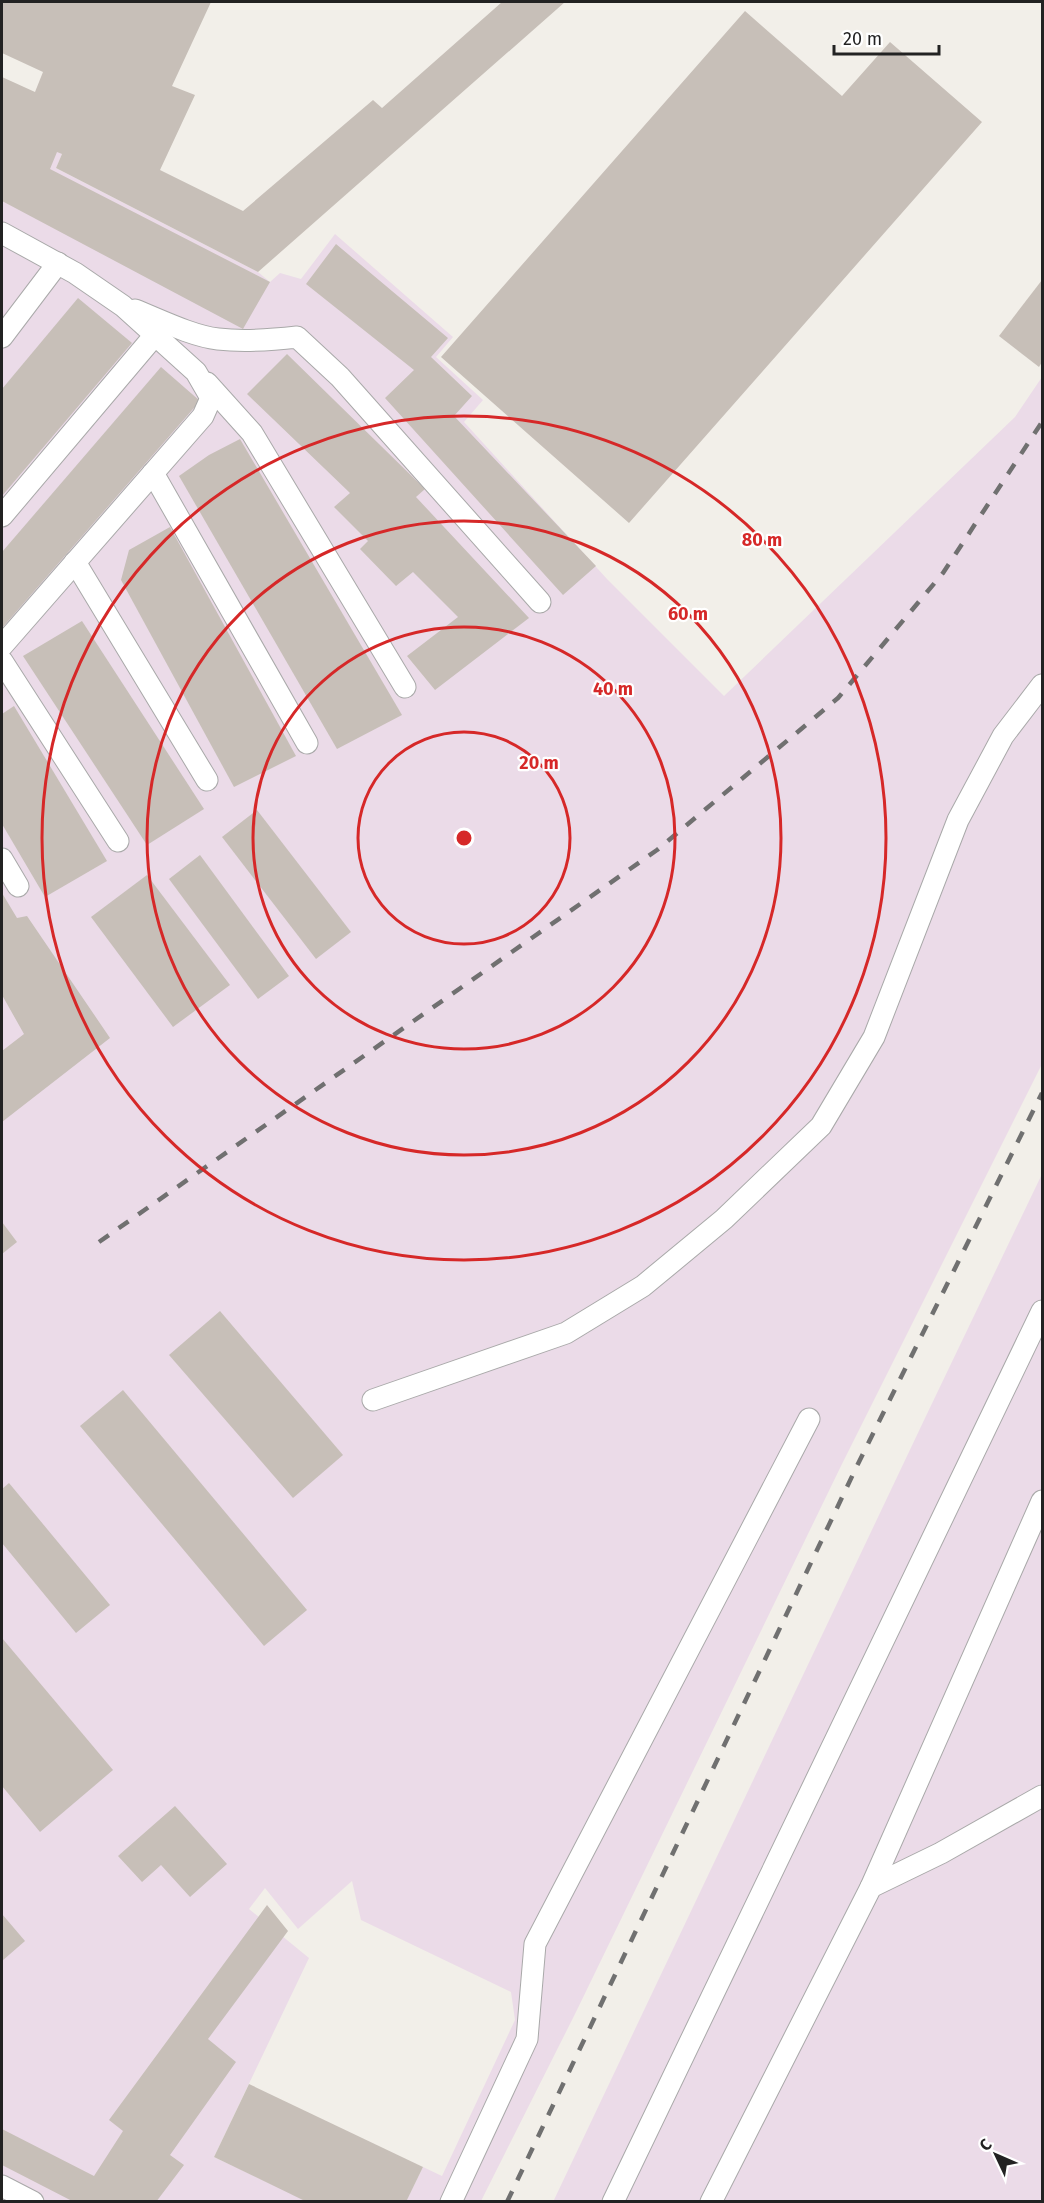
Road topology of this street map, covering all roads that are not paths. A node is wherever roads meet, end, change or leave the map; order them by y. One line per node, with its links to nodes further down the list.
1 (2, 233): 2 (lane)
2 (57, 263): 3 (lane); 5 (lane)
3 (123, 306): 4 (lane); 10 (lane)
4 (155, 335): 6 (lane); 8 (lane)
5 (2, 337)
6 (196, 372): 7 (lane); 14 (lane)
7 (153, 473): 9 (lane); 15 (lane)
8 (2, 516)
9 (75, 562): 11 (lane); 16 (lane)
10 (540, 602)
11 (2, 646)
12 (2, 661): 17 (lane)
13 (1042, 685): 21 (lane)
14 (405, 687)
15 (307, 743)
16 (207, 780)
17 (118, 841)
18 (2, 859): 19 (lane)
19 (18, 886)
20 (1042, 1311): 29 (lane)
21 (373, 1400)
22 (809, 1419): 28 (lane)
23 (1042, 1501): 25 (lane)
24 (1042, 1796): 25 (lane)
25 (871, 1887): 30 (lane)
26 (2, 2186): 27 (lane)
27 (33, 2202)
28 (451, 2202)
29 (613, 2202)
30 (711, 2202)

